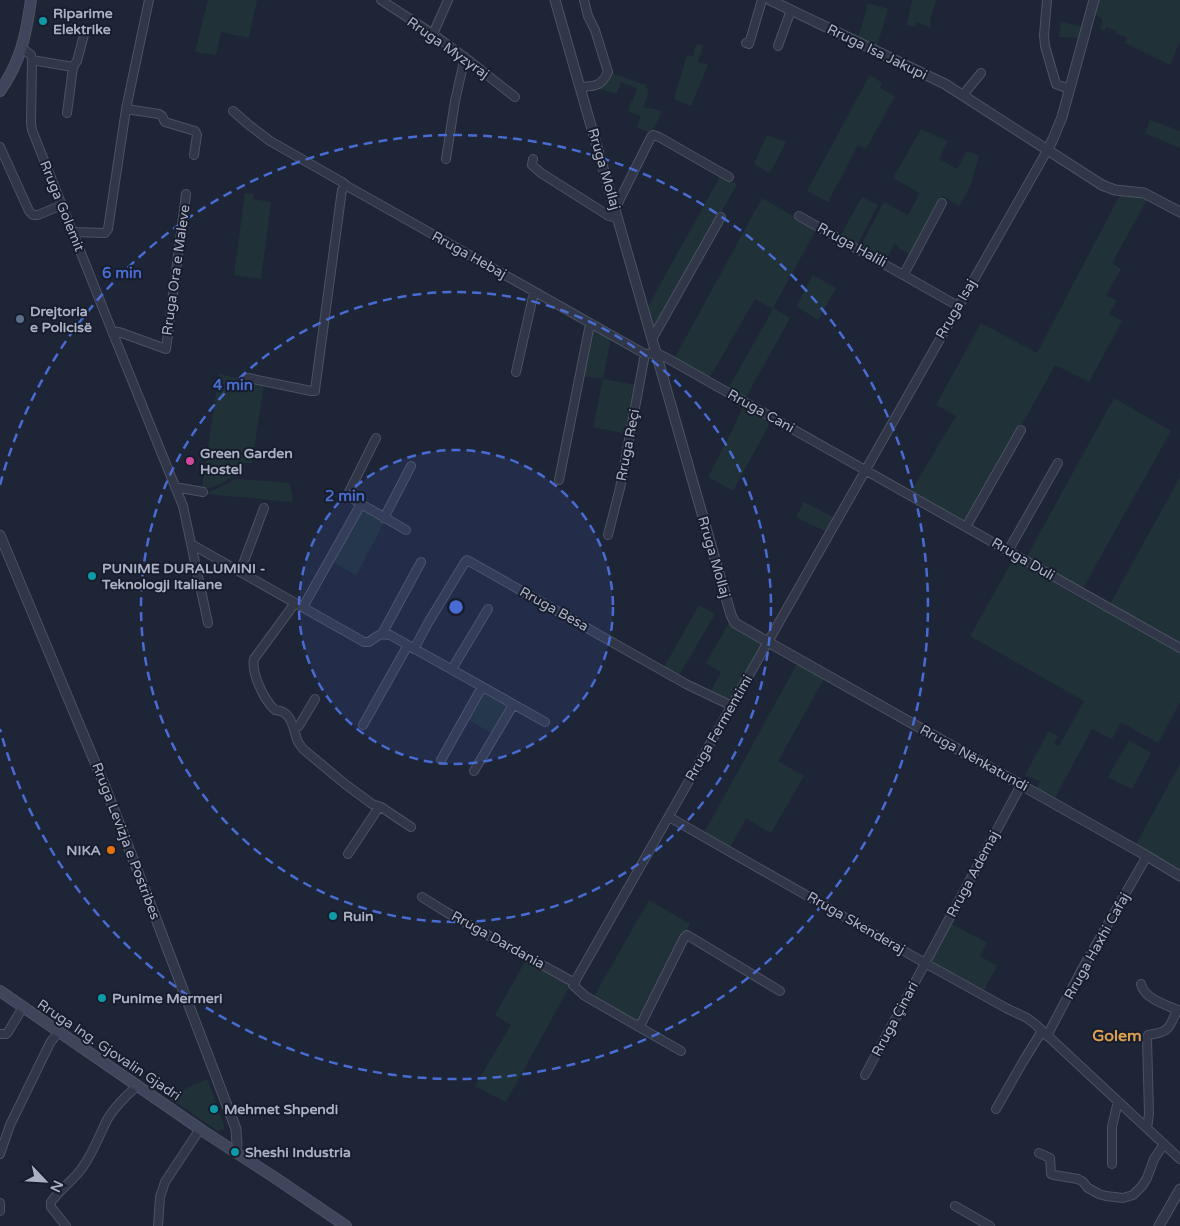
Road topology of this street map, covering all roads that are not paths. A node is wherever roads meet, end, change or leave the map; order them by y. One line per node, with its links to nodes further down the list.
1 (31, 0): 16 (main road)
2 (149, 0): 26 (street)
3 (381, 0): 12 (street, Rruga Myzyraj)
4 (448, 0): 12 (street)
5 (555, 0): 21 (street, Rruga Mollaj)
6 (584, 0): 21 (street)
7 (762, 0): 14 (street)
8 (770, 0): 11 (street, Rruga Isa Jakupi)
9 (1047, 0): 22 (street)
10 (1094, 0): 22 (street)
11 (791, 10): 15 (street); 24 (street, Rruga Isa Jakupi)
12 (433, 34): 17 (street, Rruga Myzyraj)
13 (84, 35): 19 (street)
14 (746, 43)
15 (778, 46)
16 (22, 48): 18 (street); 23 (main road)
17 (465, 58): 25 (street, Rruga Myzyraj); 32 (street)
18 (32, 60): 19 (street); 38 (street, Rruga Golemit)
19 (73, 67): 28 (street)
20 (981, 73): 24 (street)
21 (580, 87): 39 (street, Rruga Mollaj)
22 (1069, 89): 30 (street)
23 (0, 91)
24 (963, 95): 30 (street, Rruga Isa Jakupi)
25 (515, 97)
26 (126, 109): 31 (street); 43 (street)
27 (233, 111): 35 (street, Rruga Hebaj)
28 (67, 113)
29 (0, 147): 38 (street)
30 (1048, 149): 40 (street, Rruga Isa Jakupi); 46 (street, Rruga Isaj)
31 (194, 154)
32 (446, 159)
33 (533, 159): 39 (street)
34 (729, 177): 39 (street)
35 (347, 186): 45 (street, Rruga Hebaj); 53 (street)
36 (186, 194): 48 (street, Rruga Ora e Maleve)
37 (942, 203): 44 (street)
38 (62, 205): 43 (street, Rruga Golemit)
39 (616, 212): 49 (street, Rruga Mollaj)
40 (1180, 212)
41 (799, 216): 44 (street, Rruga Halili)
42 (721, 217): 49 (street)
43 (72, 232): 48 (street, Rruga Golemit)
44 (904, 274): 46 (street, Rruga Halili)
45 (534, 292): 47 (street, Rruga Hebaj); 52 (street)
46 (958, 306): 58 (street, Rruga Isaj)
47 (592, 324): 51 (street, Rruga Hebaj); 59 (street)
48 (112, 331): 60 (street, Rruga Golemit)
49 (652, 339): 50 (street, Rruga Mollaj)
50 (656, 353): 51 (street); 58 (street, Rruga Cani); 78 (street, Rruga Mollaj)
51 (645, 354): 68 (street, Rruga Reçi)
52 (516, 372)
53 (248, 378)
54 (1021, 430): 65 (street)
55 (376, 438): 62 (street)
56 (1058, 463): 70 (street)
57 (411, 466): 64 (street)
58 (866, 470): 65 (street, Rruga Duli); 78 (street, Rruga Fermentimi)
59 (559, 480)
60 (175, 487): 61 (street); 69 (street, Rruga Golemit)
61 (203, 492)
62 (361, 504): 64 (street); 74 (street)
63 (264, 508): 72 (street)
64 (384, 518): 66 (street)
65 (966, 527): 70 (street, Rruga Duli)
66 (406, 530)
67 (0, 534): 120 (street, Rruga Levizja e Postribes)
68 (608, 535)
69 (191, 544): 72 (street); 76 (street, Rruga Golemit)
70 (1008, 551): 80 (street, Rruga Duli)
71 (421, 562): 77 (street)
72 (240, 572): 73 (street)
73 (295, 603): 74 (street); 88 (street)
74 (303, 608): 77 (street)
75 (488, 609): 81 (street)
76 (208, 623)
77 (382, 634): 79 (street)
78 (768, 642): 85 (street, Rruga Fermentimi); 91 (street, Rruga Nënkatundi)
79 (411, 647): 81 (street); 85 (street, Rruga Besa); 87 (street)
80 (1180, 648)
81 (452, 669): 82 (street)
82 (482, 687): 84 (street); 89 (street)
83 (315, 699): 88 (street)
84 (512, 705): 86 (street); 90 (street)
85 (732, 706): 93 (street, Rruga Fermentimi)
86 (545, 722)
87 (363, 726)
88 (295, 728): 92 (street)
89 (441, 760)
90 (474, 771)
91 (1022, 785): 96 (street, Rruga Nënkatundi); 99 (street, Rruga Ademaj)
92 (379, 807): 94 (street); 95 (street)
93 (669, 817): 99 (street, Rruga Skenderaj); 100 (street, Rruga Fermentimi)
94 (411, 827)
95 (348, 854)
96 (1147, 856): 97 (street, Rruga Nënkatundi); 109 (street, Rruga Haxhi Cafaj)
97 (1180, 876)
98 (422, 897): 100 (street, Rruga Dardania)
99 (925, 963): 109 (street, Rruga Skenderaj); 111 (street, Rruga Çinari)
100 (574, 984): 106 (street, Rruga Dardania)
101 (1141, 984): 105 (street)
102 (0, 991): 104 (main road, Rruga Ing. Gjovalin Gjadri)
103 (780, 991): 106 (street)
104 (23, 1008): 107 (main road, Rruga Ing. Gjovalin Gjadri); 108 (street)
105 (1179, 1011): 116 (street)
106 (636, 1025): 110 (street, Rruga Dardania)
107 (59, 1031): 112 (main road, Rruga Ing. Gjovalin Gjadri); 117 (street)
108 (0, 1034)
109 (1044, 1034): 113 (street, Rruga Skenderaj); 114 (street)
110 (681, 1051)
111 (865, 1075)
112 (138, 1086): 118 (main road, Rruga Ing. Gjovalin Gjadri); 129 (street)
113 (1118, 1101): 116 (street, Rruga Skenderaj); 124 (street)
114 (996, 1109)
115 (0, 1126): 117 (street)
116 (1147, 1128): 119 (street, Rruga Skenderaj)
117 (8, 1130): 121 (street)
118 (203, 1131): 120 (main road, Rruga Ing. Gjovalin Gjadri); 130 (street)
119 (1164, 1144): 122 (street); 123 (street, Rruga Skenderaj)
120 (235, 1152): 131 (main road, Rruga Ing. Gjovalin Gjadri)
121 (0, 1154)
122 (1039, 1154)
123 (1180, 1159)
124 (1112, 1164)
125 (1180, 1189): 133 (street)
126 (0, 1203): 128 (street)
127 (955, 1206): 132 (street)
128 (0, 1211)
129 (66, 1226)
130 (158, 1226)
131 (346, 1226)
132 (990, 1226)
133 (1159, 1226)

